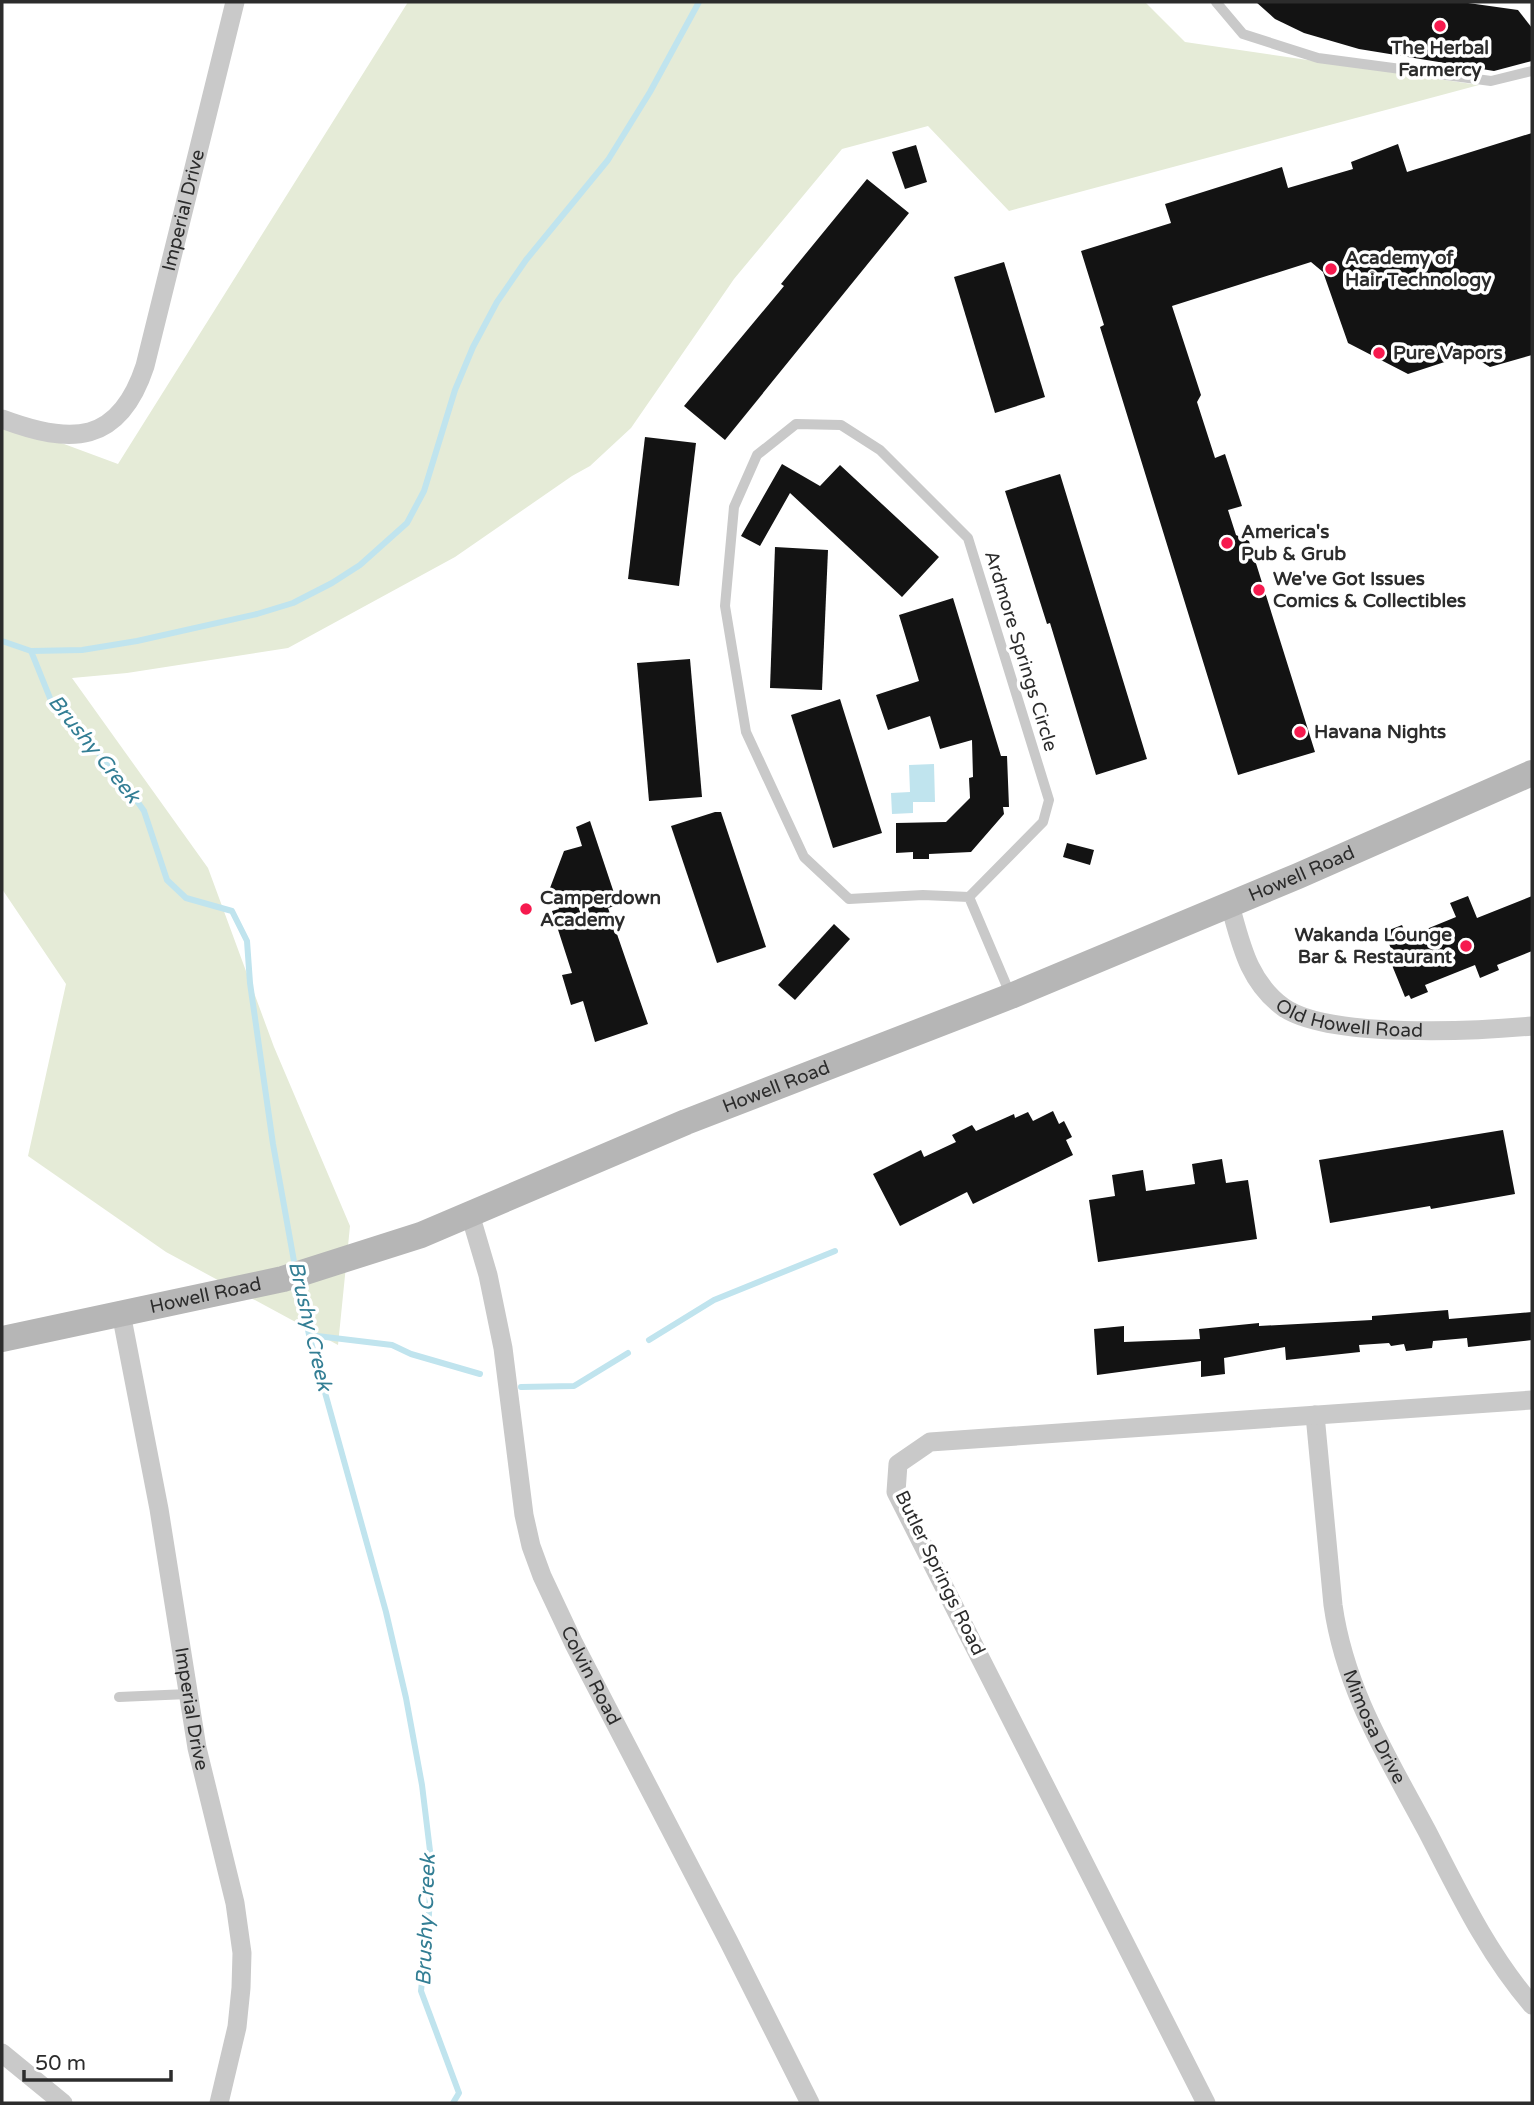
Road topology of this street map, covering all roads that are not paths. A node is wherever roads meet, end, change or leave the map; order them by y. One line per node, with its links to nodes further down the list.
1 (235, 2): 4 (street, Imperial Drive)
2 (1216, 2): 3 (lane)
3 (1532, 71)
4 (2, 419)
5 (1532, 773): 7 (main road, Howell Road)
6 (970, 897): 6 (lane, Ardmore Springs Circle); 8 (lane)
7 (1230, 905): 8 (main road, Howell Road); 9 (street, Old Howell Road)
8 (1011, 996): 10 (main road, Howell Road)
9 (1532, 1026)
10 (470, 1214): 11 (main road, Howell Road); 21 (street, Colvin Road)
11 (121, 1313): 12 (main road, Howell Road); 15 (street, Imperial Drive)
12 (2, 1339)
13 (1532, 1400): 14 (street, Butler Springs Road)
14 (1315, 1415): 17 (street, Mimosa Drive); 22 (street, Butler Springs Road)
15 (188, 1694): 16 (lane); 20 (street, Imperial Drive)
16 (119, 1697)
17 (1532, 2005)
18 (2, 2053): 19 (street)
19 (63, 2103)
20 (219, 2103)
21 (810, 2103)
22 (1206, 2103)

